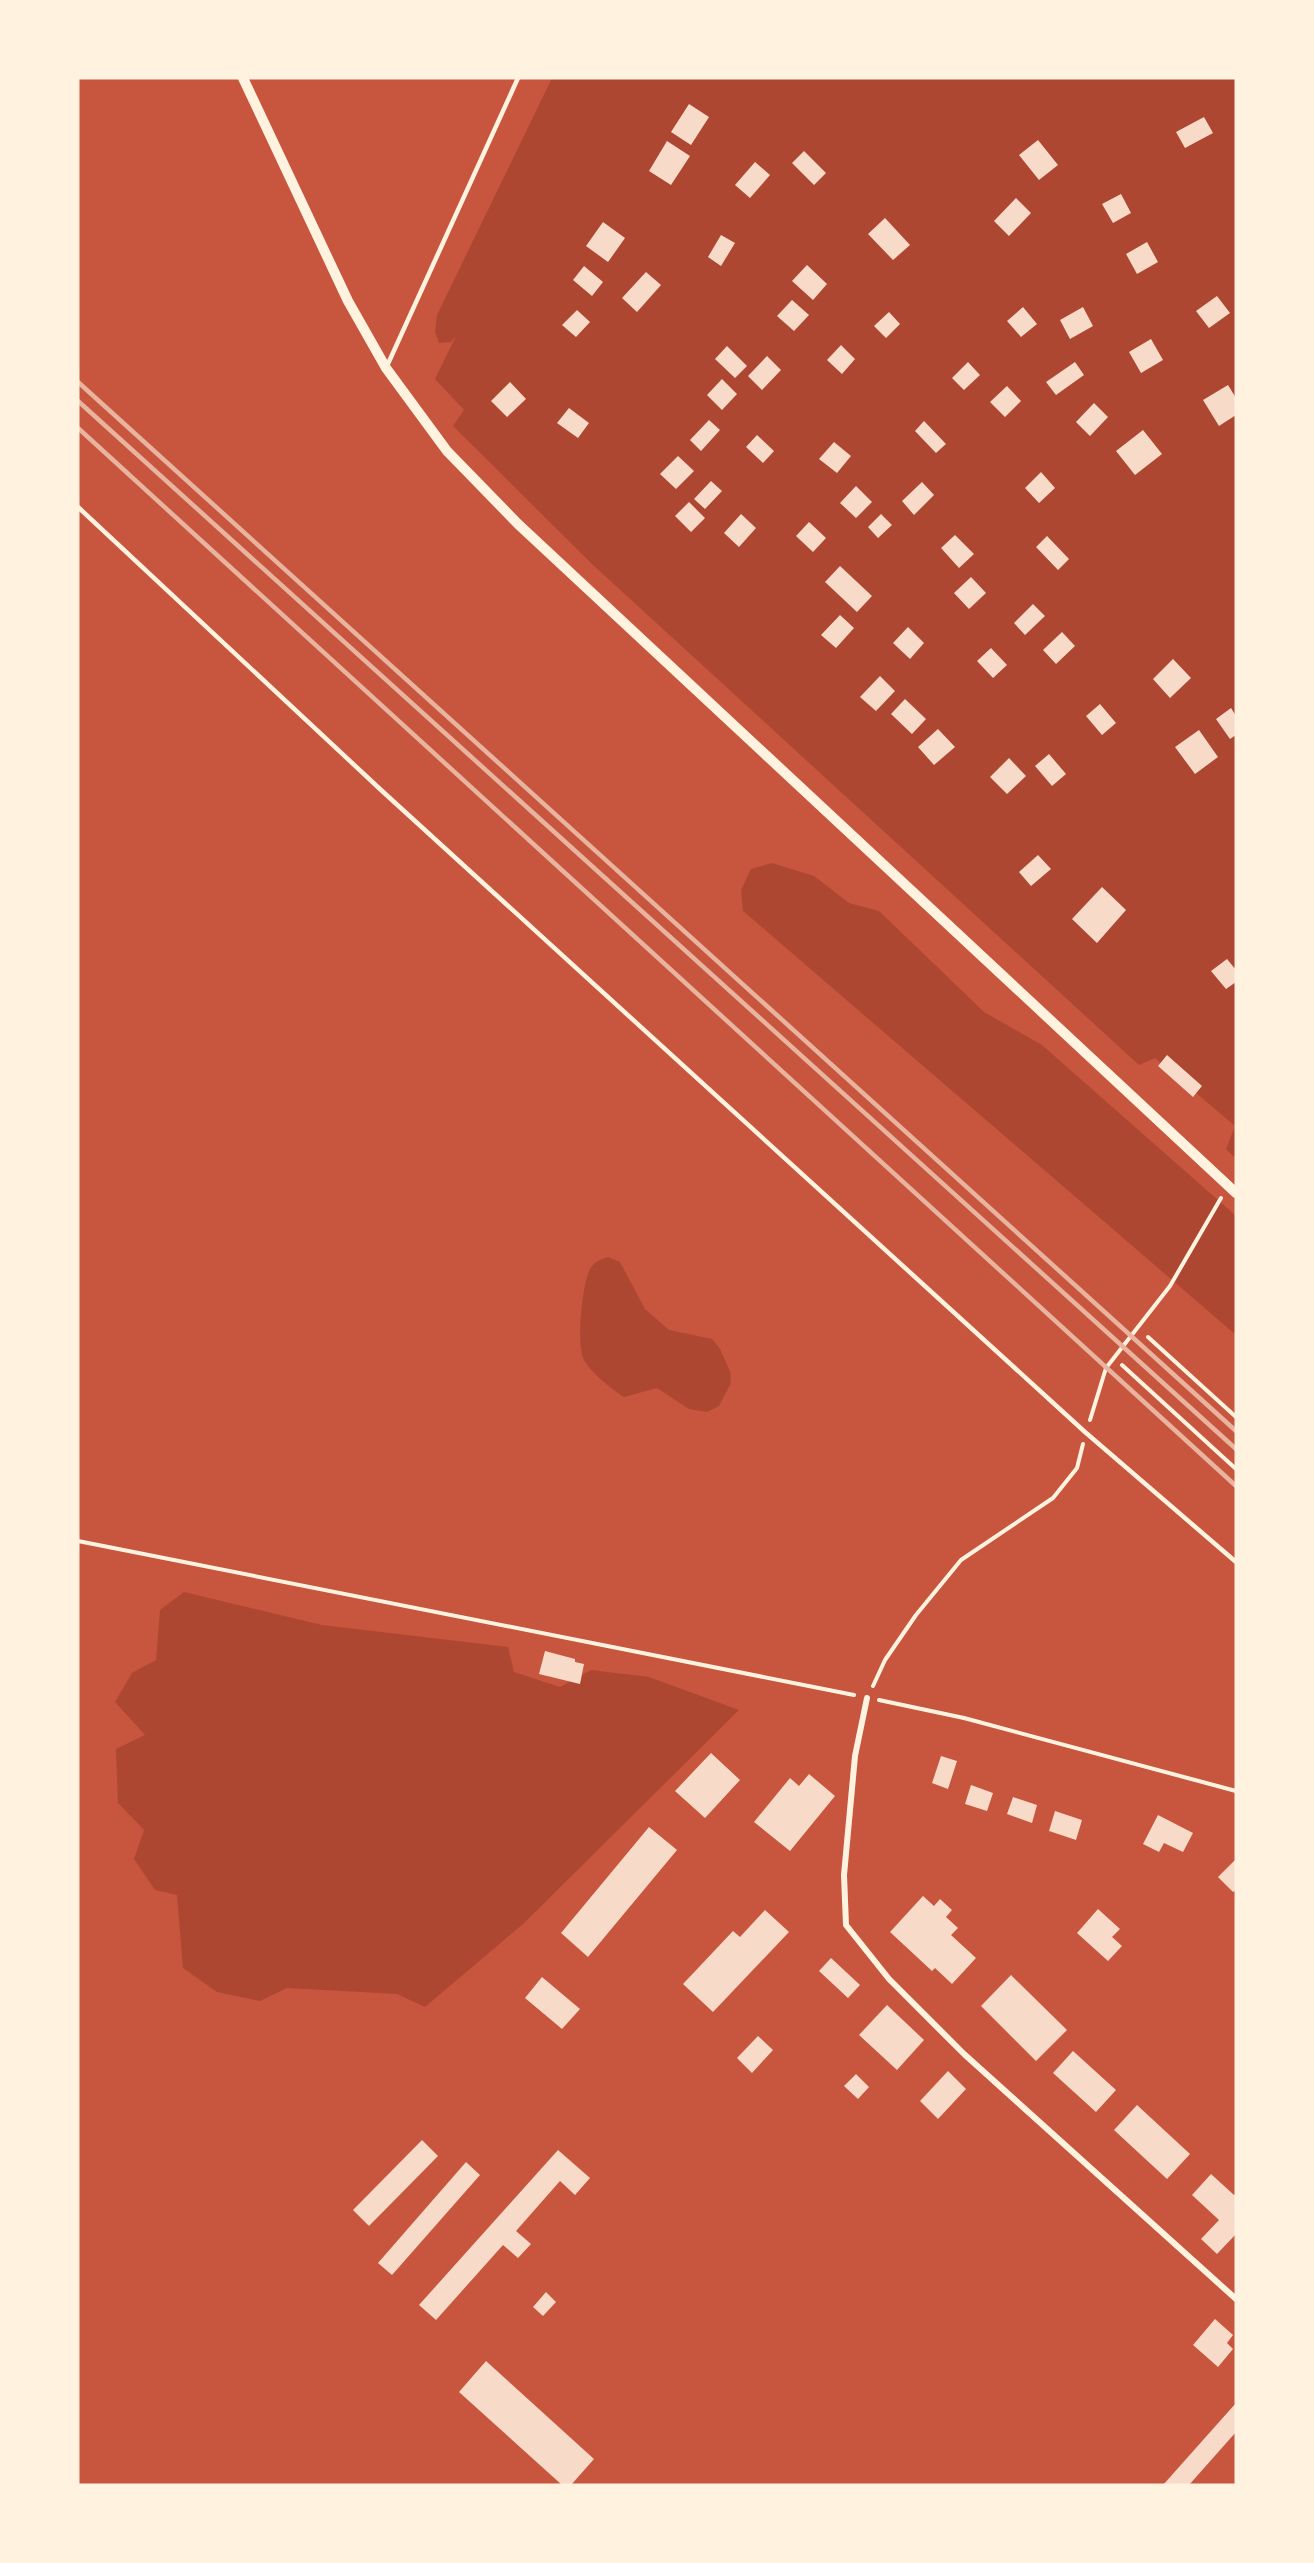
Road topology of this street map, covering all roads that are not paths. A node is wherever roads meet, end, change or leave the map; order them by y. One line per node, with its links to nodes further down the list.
1 (243, 78): 3 (street)
2 (518, 78): 3 (lane)
3 (386, 368): 5 (street)
4 (78, 507): 6 (lane)
5 (1232, 1189)
6 (1236, 1562)
7 (867, 1698): 8 (street)
8 (1236, 2299)

